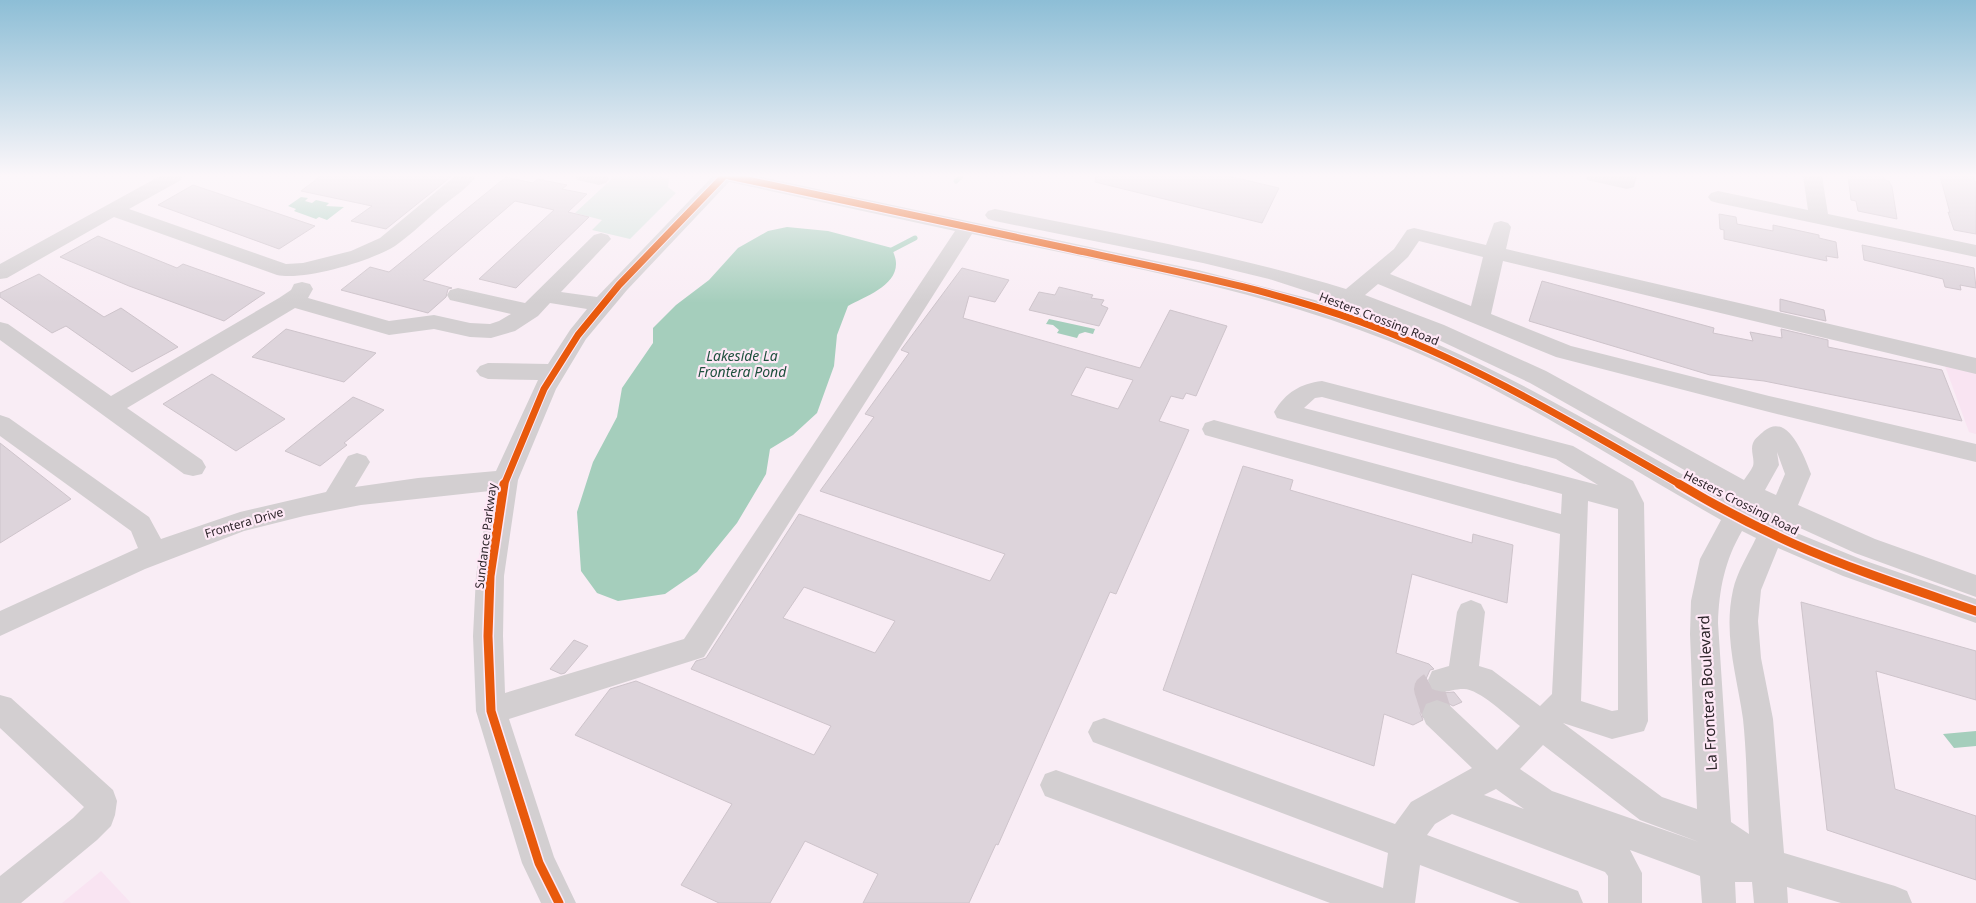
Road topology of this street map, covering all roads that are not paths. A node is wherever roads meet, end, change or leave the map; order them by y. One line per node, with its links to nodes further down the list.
1 (98, 218): 14 (street)
2 (135, 218): 13 (street)
3 (416, 218): 13 (street)
4 (684, 218): 19 (street, Sundance Parkway)
5 (926, 218): 8 (street, Hesters Crossing Road)
6 (1011, 218): 20 (street, Hesters Crossing Road)
7 (1819, 218): 11 (street)
8 (967, 227): 20 (street, Hesters Crossing Road); 49 (street)
9 (1501, 228): 12 (street)
10 (601, 239): 17 (street)
11 (1976, 251)
12 (1495, 253): 15 (street); 22 (street); 24 (street)
13 (303, 270): 18 (street)
14 (0, 273)
15 (1375, 275): 20 (street); 22 (street)
16 (458, 295): 21 (street)
17 (546, 296): 19 (street); 21 (street)
18 (292, 300): 21 (street); 27 (street)
19 (602, 304): 26 (street, Sundance Parkway)
20 (1341, 304): 40 (street, Hesters Crossing Road)
21 (530, 311)
22 (1479, 316): 32 (street)
23 (0, 329): 27 (street)
24 (1976, 366)
25 (488, 371): 26 (street)
26 (554, 372): 35 (street, Sundance Parkway)
27 (109, 408): 34 (street)
28 (1415, 413): 31 (street); 31 (street); 39 (street)
29 (0, 424): 43 (street)
30 (1214, 429): 36 (street)
31 (1410, 445): 36 (street); 37 (street)
32 (1976, 453)
33 (357, 462): 38 (street)
34 (193, 467)
35 (504, 480): 38 (street, Frontera Drive); 49 (street, Sundance Parkway)
36 (1403, 481): 42 (street)
37 (1575, 490): 39 (street); 42 (street)
38 (334, 500): 43 (street, Frontera Drive)
39 (1630, 503): 51 (street)
40 (1743, 505): 41 (street, Hesters Crossing Road); 41 (street, La Frontera Boulevard); 56 (street, La Frontera Boulevard)
41 (1778, 521): 44 (street, Hesters Crossing Road); 45 (street, Hesters Crossing Road); 59 (street)
42 (1574, 528): 51 (street)
43 (153, 553): 47 (street, Frontera Drive)
44 (1976, 586)
45 (1976, 611)
46 (1471, 612): 51 (street)
47 (0, 624)
48 (0, 708): 60 (street)
49 (491, 711): 61 (street, Sundance Parkway)
50 (1436, 714): 53 (street)
51 (1550, 717): 53 (street); 56 (street)
52 (1104, 732): 57 (street)
53 (1497, 771): 55 (street); 58 (street)
54 (1056, 785): 62 (street)
55 (1448, 798): 57 (street); 65 (street)
56 (1714, 830): 58 (street, La Frontera Boulevard); 59 (street)
57 (1406, 845): 63 (street); 64 (street)
58 (1717, 865): 59 (street); 66 (street, La Frontera Boulevard)
59 (1768, 865): 67 (street); 68 (street)
60 (0, 898)
61 (559, 903)
62 (1376, 903)
63 (1398, 903)
64 (1566, 903)
65 (1625, 903)
66 (1719, 903)
67 (1771, 903)
68 (1894, 903)

